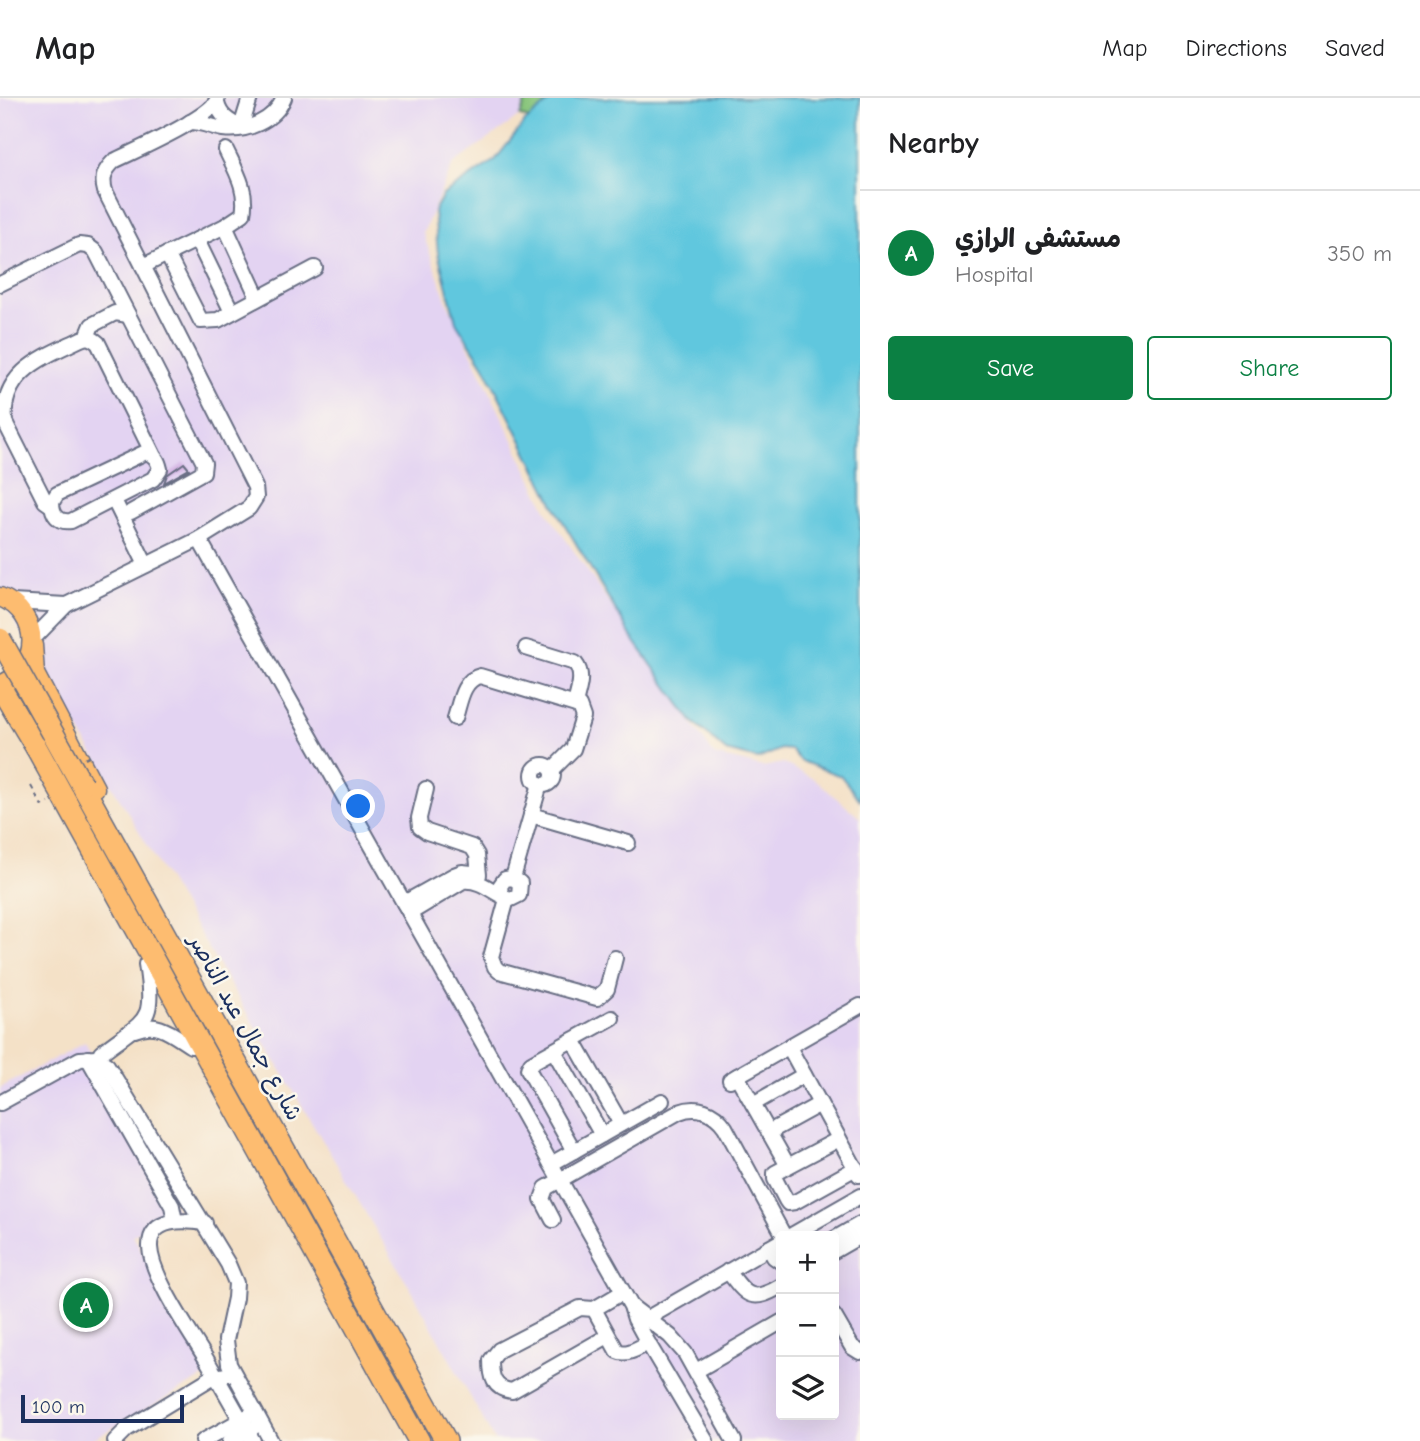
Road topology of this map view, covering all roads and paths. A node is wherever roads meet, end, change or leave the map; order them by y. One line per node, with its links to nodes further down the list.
1 (250, 98): 5 (street)
2 (284, 98): 5 (street)
3 (218, 100): 4 (street); 5 (street)
4 (190, 122): 5 (street); 10 (street)
5 (241, 127)
6 (226, 150): 7 (street)
7 (225, 226): 8 (street); 13 (street)
8 (197, 240): 9 (street); 14 (street)
9 (167, 254): 10 (street); 14 (street)
10 (143, 266): 22 (street)
11 (315, 268): 13 (street)
12 (0, 284): 15 (street)
13 (258, 298): 14 (street)
14 (232, 312)
15 (128, 315): 16 (street); 21 (street)
16 (87, 337): 17 (street); 18 (street)
17 (1, 410): 20 (street)
18 (153, 454): 19 (street); 20 (street)
19 (119, 498): 20 (street); 21 (street); 23 (street)
20 (52, 506)
21 (131, 512): 23 (street)
22 (199, 539): 23 (street); 41 (street)
23 (151, 563): 25 (street)
24 (6, 599): 25 (street); 27 (main road)
25 (66, 605): 27 (street)
26 (0, 639): 103 (highway, شارع جمال عبد الناصر, bridge)
27 (33, 642): 29 (main road); 104 (main road)
28 (526, 648): 30 (street)
29 (0, 686): 102 (highway, bridge)
30 (575, 704): 32 (street); 36 (street)
31 (0, 709): 43 (main road)
32 (455, 718)
33 (31, 786): 35 (path)
34 (426, 789): 38 (street)
35 (42, 806)
36 (531, 815): 37 (street); 39 (street)
37 (628, 843)
38 (479, 875): 39 (street); 41 (street)
39 (509, 878): 40 (street)
40 (504, 896): 41 (street); 42 (street)
41 (407, 908): 62 (street)
42 (615, 958)
43 (146, 964): 46 (street); 48 (main road)
44 (860, 1006): 49 (street)
45 (612, 1018): 47 (street)
46 (131, 1031): 48 (street); 51 (street)
47 (573, 1040): 50 (street); 57 (street)
48 (191, 1046): 101 (main road)
49 (789, 1047): 52 (street); 55 (street)
50 (554, 1051): 59 (street); 61 (street)
51 (98, 1061): 53 (street); 68 (street); 69 (street)
52 (804, 1075): 55 (street); 56 (street)
53 (2, 1097)
54 (662, 1101): 57 (street)
55 (753, 1104): 58 (street)
56 (820, 1104): 58 (street); 60 (street)
57 (621, 1124): 59 (street)
58 (769, 1132): 63 (street)
59 (602, 1135): 61 (street)
60 (839, 1139): 63 (street); 64 (street)
61 (572, 1147): 62 (street)
62 (549, 1160): 65 (street)
63 (788, 1166): 64 (street)
64 (858, 1172)
65 (560, 1180): 67 (street); 71 (street); 80 (street)
66 (860, 1196): 72 (street)
67 (553, 1220)
68 (175, 1221): 69 (street); 93 (street)
69 (205, 1223): 92 (street)
70 (860, 1224): 73 (street)
71 (781, 1231)
72 (799, 1231)
73 (839, 1236)
74 (860, 1236): 76 (street)
75 (775, 1245): 77 (street)
76 (839, 1248)
77 (731, 1269): 78 (street); 79 (street); 83 (street)
78 (776, 1283)
79 (776, 1289)
80 (623, 1292): 81 (street); 82 (street)
81 (631, 1307): 83 (street); 88 (street)
82 (594, 1309): 86 (street); 86 (street)
83 (646, 1319): 87 (street)
84 (776, 1325): 91 (street)
85 (839, 1325): 89 (street)
86 (608, 1335): 88 (street)
87 (670, 1336): 90 (street); 91 (street)
88 (648, 1343): 90 (street)
89 (860, 1352)
90 (656, 1356): 105 (street)
91 (696, 1371): 96 (street)
92 (234, 1373): 93 (street); 94 (street)
93 (216, 1376): 95 (street); 97 (street)
94 (259, 1418): 95 (street); 100 (street)
95 (247, 1431): 98 (street); 99 (street)
96 (731, 1439)
97 (116, 1441)
98 (203, 1441)
99 (230, 1441)
100 (271, 1441)
101 (410, 1441)
102 (419, 1441)
103 (446, 1441)
104 (454, 1441)
105 (706, 1441)

